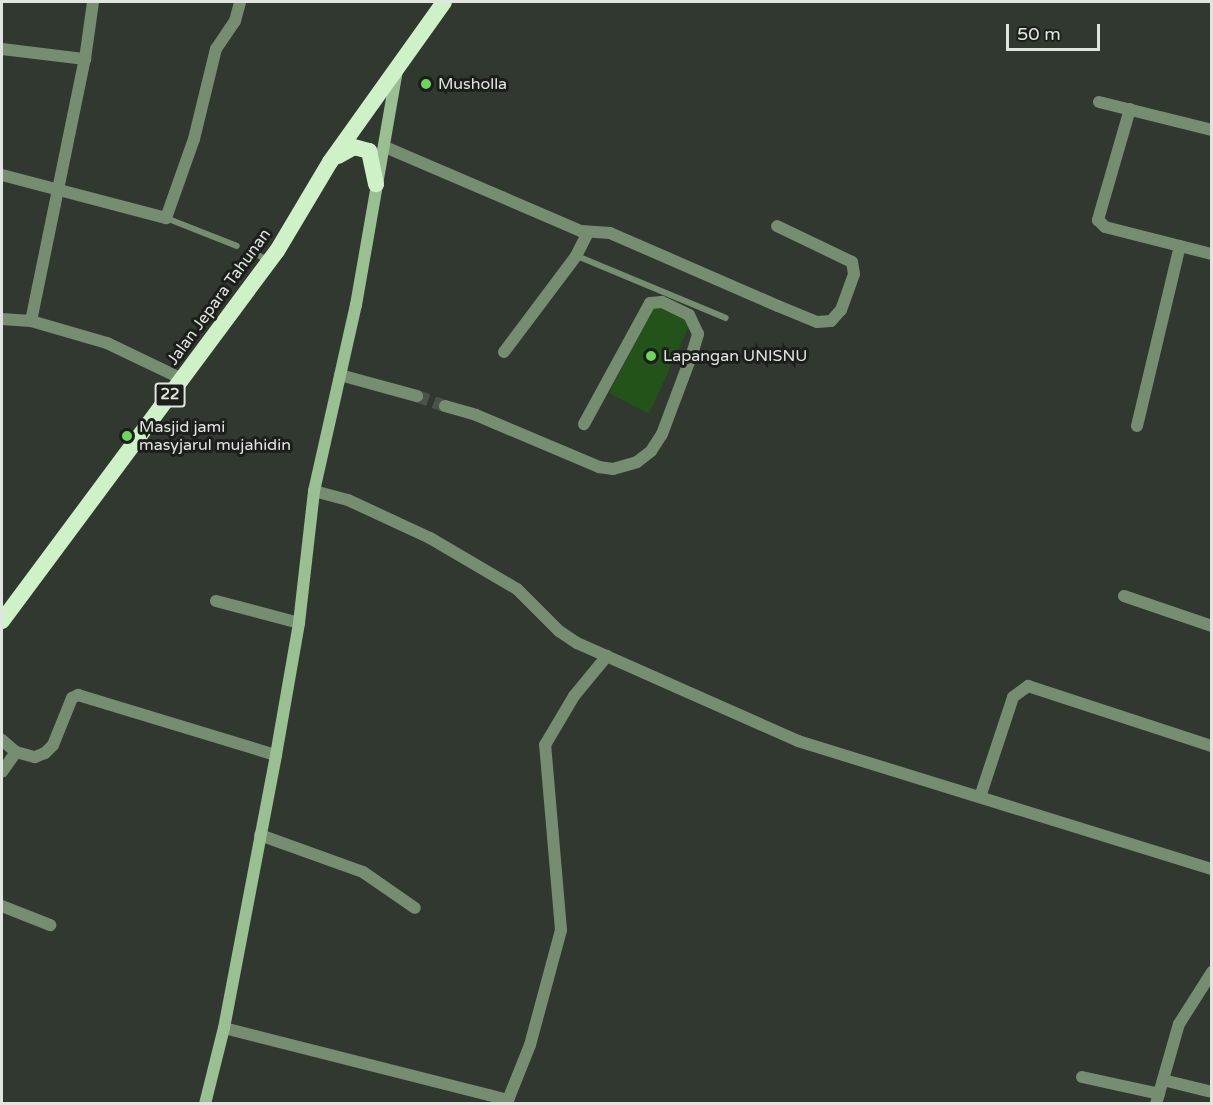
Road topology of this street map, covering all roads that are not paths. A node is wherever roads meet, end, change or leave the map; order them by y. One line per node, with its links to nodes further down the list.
1 (93, 2): 5 (street)
2 (240, 2): 15 (street)
3 (444, 2): 6 (highway, 22)
4 (2, 49): 5 (street)
5 (85, 58): 14 (street)
6 (397, 71): 10 (main road); 11 (highway, 22)
7 (1099, 102): 8 (street)
8 (1130, 109): 9 (street); 19 (street)
9 (1212, 129)
10 (385, 147): 13 (main road); 17 (street)
11 (330, 162): 13 (highway); 23 (highway, Jalan Jepara Tahunan / 22)
12 (2, 175): 14 (street)
13 (376, 184): 28 (main road)
14 (58, 187): 15 (street); 26 (street)
15 (166, 218): 18 (lane)
16 (777, 226): 17 (street)
17 (588, 232): 22 (street)
18 (237, 246)
19 (1180, 246): 21 (street); 33 (street)
20 (249, 250): 23 (lane)
21 (1212, 254)
22 (576, 256): 24 (lane); 27 (street)
23 (270, 261): 29 (highway, Jalan Jepara Tahunan / 22)
24 (726, 318)
25 (2, 319): 26 (street)
26 (31, 321): 29 (street)
27 (504, 352)
28 (340, 375): 30 (street); 34 (main road)
29 (182, 379): 37 (highway, Jalan Jepara Tahunan / 22)
30 (417, 396)
31 (445, 406): 32 (street)
32 (584, 424)
33 (1137, 426)
34 (314, 491): 38 (main road); 40 (street)
35 (1124, 596): 39 (street)
36 (216, 601): 38 (street)
37 (2, 621)
38 (299, 623): 44 (main road)
39 (1212, 626)
40 (607, 656): 46 (street); 58 (street)
41 (2, 740): 43 (street)
42 (1212, 746): 46 (street)
43 (16, 752): 44 (street); 45 (street)
44 (276, 755): 47 (main road)
45 (2, 772)
46 (980, 797): 48 (street)
47 (260, 835): 50 (street); 53 (main road)
48 (1212, 869)
49 (2, 906): 51 (street)
50 (415, 908)
51 (50, 925)
52 (1212, 972): 55 (street)
53 (224, 1028): 58 (street); 59 (main road)
54 (1082, 1077): 57 (street)
55 (1163, 1080): 56 (street); 57 (street)
56 (1212, 1092)
57 (1157, 1099)
58 (508, 1102)
59 (205, 1104)

